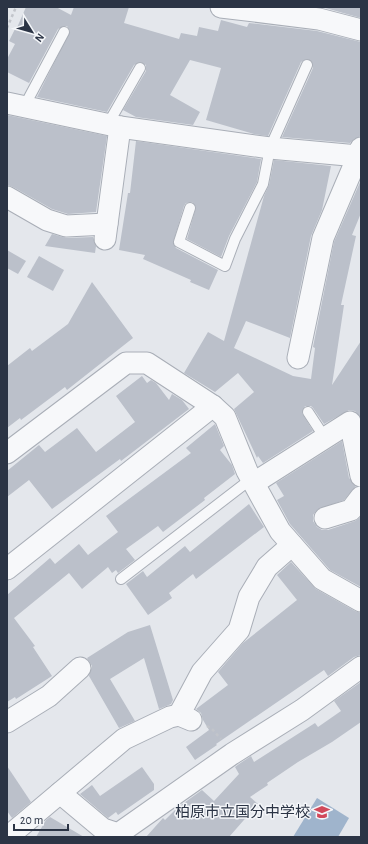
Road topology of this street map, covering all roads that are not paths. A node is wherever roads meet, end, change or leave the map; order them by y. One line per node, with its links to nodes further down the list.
1 (221, 7): 2 (street)
2 (361, 30)
3 (64, 32): 6 (lane)
4 (307, 65): 8 (lane)
5 (140, 68): 7 (lane)
6 (16, 105): 7 (street)
7 (114, 126): 8 (street); 10 (street)
8 (270, 148): 9 (street); 11 (lane)
9 (359, 152): 12 (street)
10 (7, 197)
11 (190, 208)
12 (298, 358)
13 (213, 406): 16 (street); 18 (street); 22 (street)
14 (308, 412): 15 (lane)
15 (325, 438): 17 (street); 18 (street)
16 (7, 453)
17 (361, 476)
18 (253, 481): 21 (street); 23 (lane)
19 (361, 498): 20 (street)
20 (325, 518)
21 (292, 545): 24 (street); 28 (street)
22 (7, 569)
23 (121, 579)
24 (361, 601)
25 (361, 667): 28 (street)
26 (80, 668): 27 (street)
27 (7, 722)
28 (60, 793): 29 (street)
29 (8, 834)

